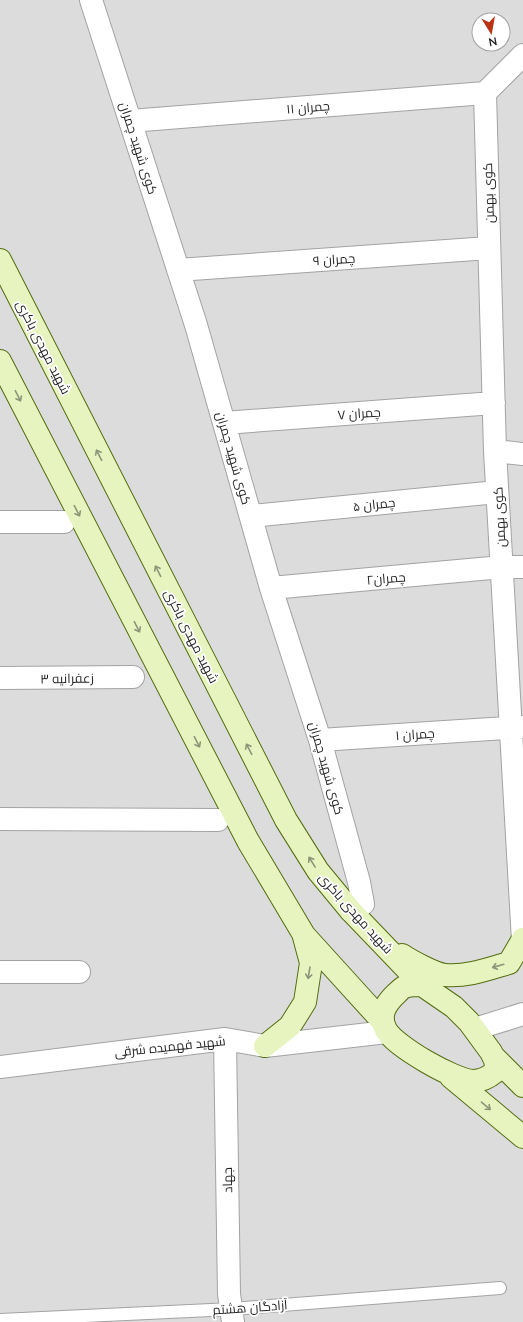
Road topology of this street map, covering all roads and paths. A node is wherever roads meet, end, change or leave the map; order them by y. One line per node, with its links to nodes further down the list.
1 (91, 0): 4 (street, کوی شهید چمران)
2 (523, 55): 3 (street)
3 (485, 93): 4 (street, چمران ۱۱); 5 (street, کوی بهمن)
4 (130, 121): 7 (street, کوی شهید چمران)
5 (489, 248): 7 (street, چمران ۹); 9 (street, کوی بهمن)
6 (0, 260): 27 (main road, شهید مهدی باکری, one-way to 6)
7 (178, 270): 10 (street, کوی شهید چمران)
8 (0, 361): 28 (main road, one-way to 28)
9 (494, 403): 10 (street, چمران ۷); 11 (street, کوی بهمن)
10 (224, 423): 14 (street, کوی شهید چمران)
11 (495, 451): 12 (street); 13 (street, کوی بهمن)
12 (523, 454)
13 (497, 492): 14 (street, چمران ۵); 17 (street, کوی بهمن)
14 (251, 516): 19 (street, کوی شهید چمران)
15 (0, 522): 16 (street)
16 (64, 522)
17 (502, 567): 18 (street, چمران۲); 19 (street, چمران۲); 22 (street, کوی بهمن)
18 (523, 567)
19 (271, 588): 23 (street, کوی شهید چمران)
20 (133, 677): 21 (street, زعفرانیه ۳)
21 (0, 678)
22 (517, 727): 23 (street, چمران ۱); 26 (street, کوی بهمن)
23 (320, 740): 27 (street, کوی شهید چمران)
24 (0, 819): 25 (street)
25 (218, 820)
26 (521, 871): 29 (street, کوی بهمن)
27 (351, 911): 30 (main road, شهید مهدی باکری)
28 (304, 935): 35 (main road); 38 (main road, one-way to 38)
29 (523, 940): 30 (main road, one-way to 30)
30 (382, 943): 33 (main road, شهید مهدی باکری)
31 (0, 972): 32 (street)
32 (79, 972)
33 (422, 985): 35 (main road); 36 (main road, شهید مهدی باکری)
34 (523, 1014): 36 (street)
35 (385, 1027): 38 (street, شهید فهمیده شرقی); 41 (main road)
36 (475, 1029): 39 (main road, شهید مهدی باکری)
37 (225, 1039): 38 (street, شهید فهمیده شرقی); 40 (street, شهید فهمیده شرقی); 45 (street, جهاد)
38 (265, 1046)
39 (493, 1056): 41 (main road); 42 (main road)
40 (0, 1067)
41 (445, 1072): 43 (main road, one-way to 43)
42 (523, 1086)
43 (523, 1137)
44 (500, 1288): 45 (lane, آزادگان هشتم)
45 (233, 1316): 46 (lane, آزادگان هشتم)
46 (0, 1320)

